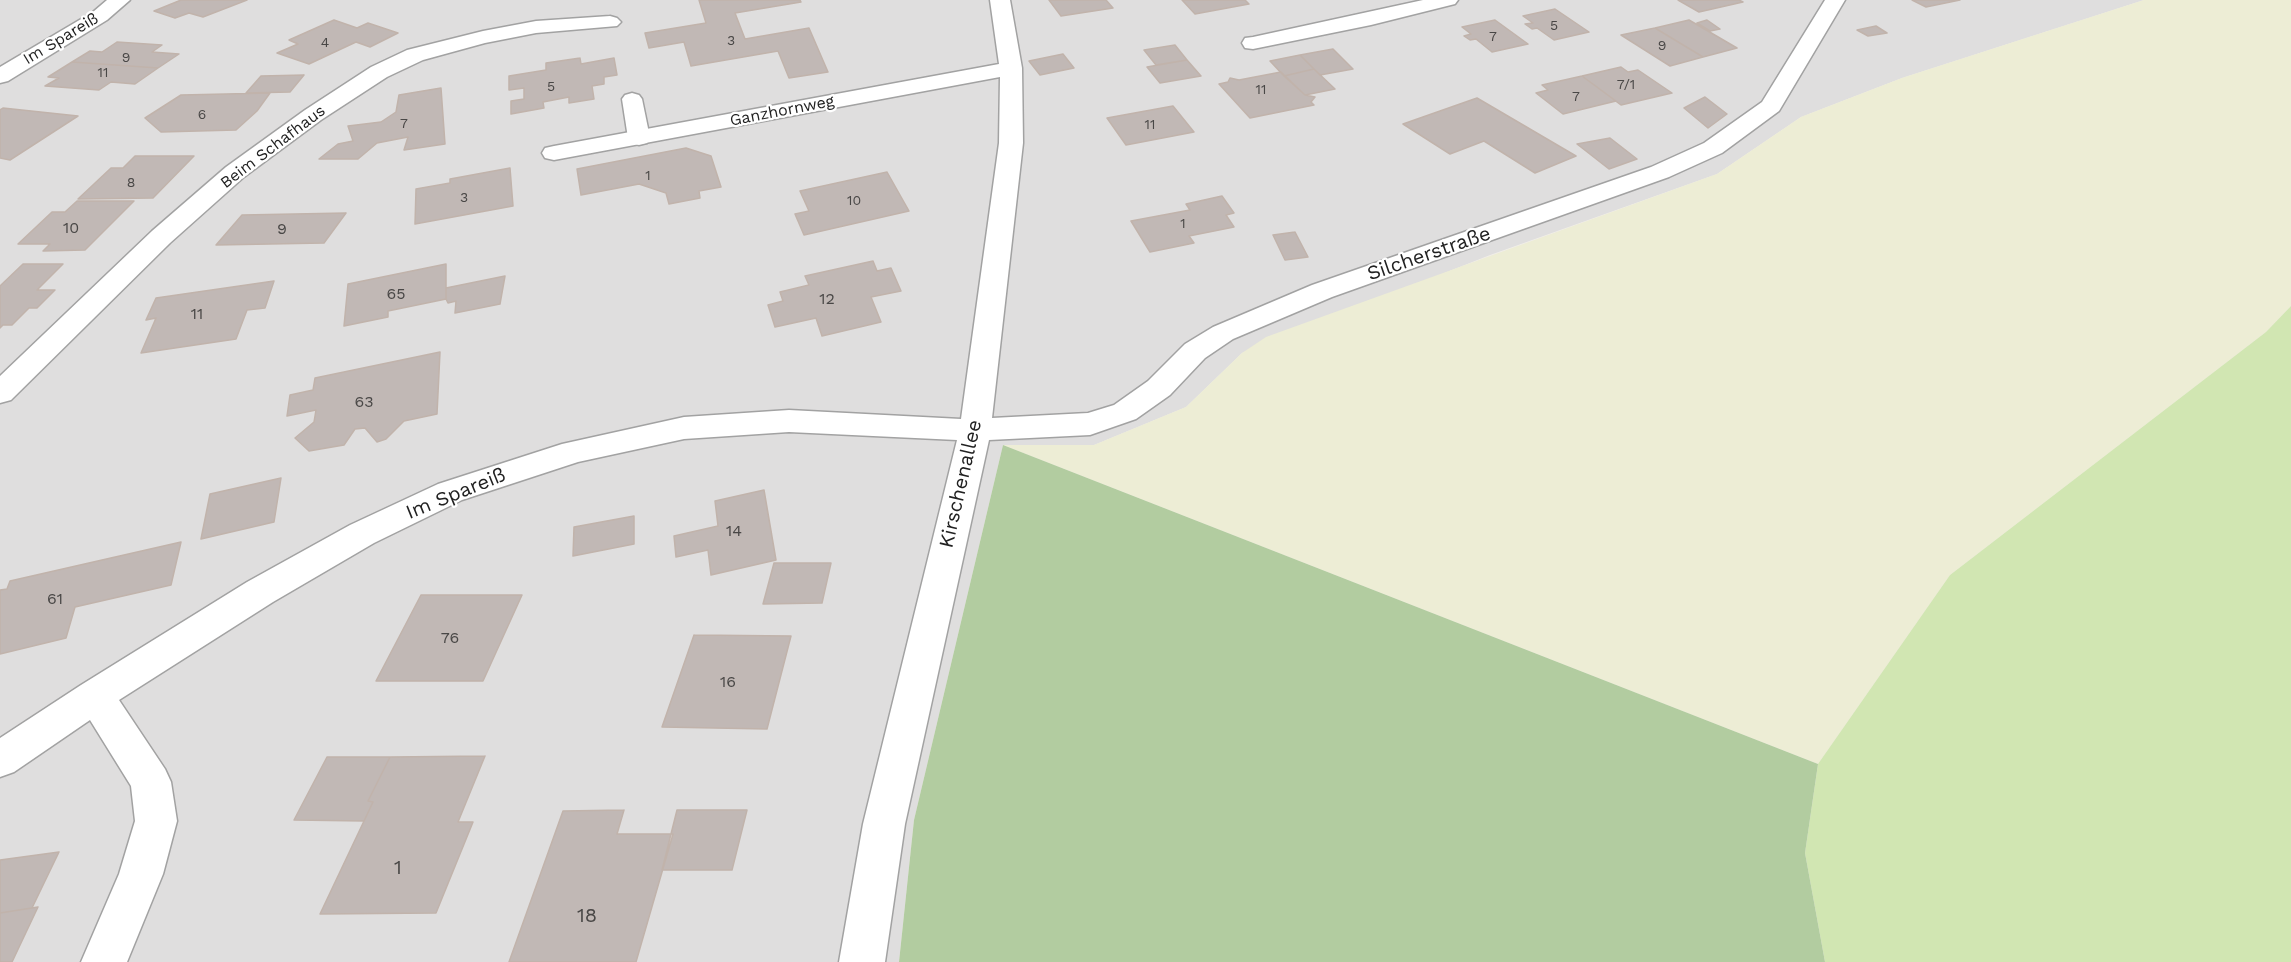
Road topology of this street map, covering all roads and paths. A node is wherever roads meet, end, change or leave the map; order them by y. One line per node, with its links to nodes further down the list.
1 (120, 0): 8 (street, Im Spareiß)
2 (1000, 0): 7 (street, Kirschenallee)
3 (1448, 0): 6 (street)
4 (1835, 0): 13 (street, Silcherstraße)
5 (610, 22): 12 (street, Beim Schafhaus)
6 (1253, 43)
7 (1011, 68): 10 (street, Ganzhornweg); 13 (street, Kirschenallee)
8 (0, 76)
9 (632, 99): 10 (lane)
10 (639, 138): 11 (street, Ganzhornweg)
11 (554, 153)
12 (0, 393)
13 (975, 430): 14 (street, Im Spareiß); 17 (street, Kirschenallee)
14 (95, 696): 15 (street, Im Spareiß); 16 (street)
15 (0, 760)
16 (104, 962)
17 (862, 962)

